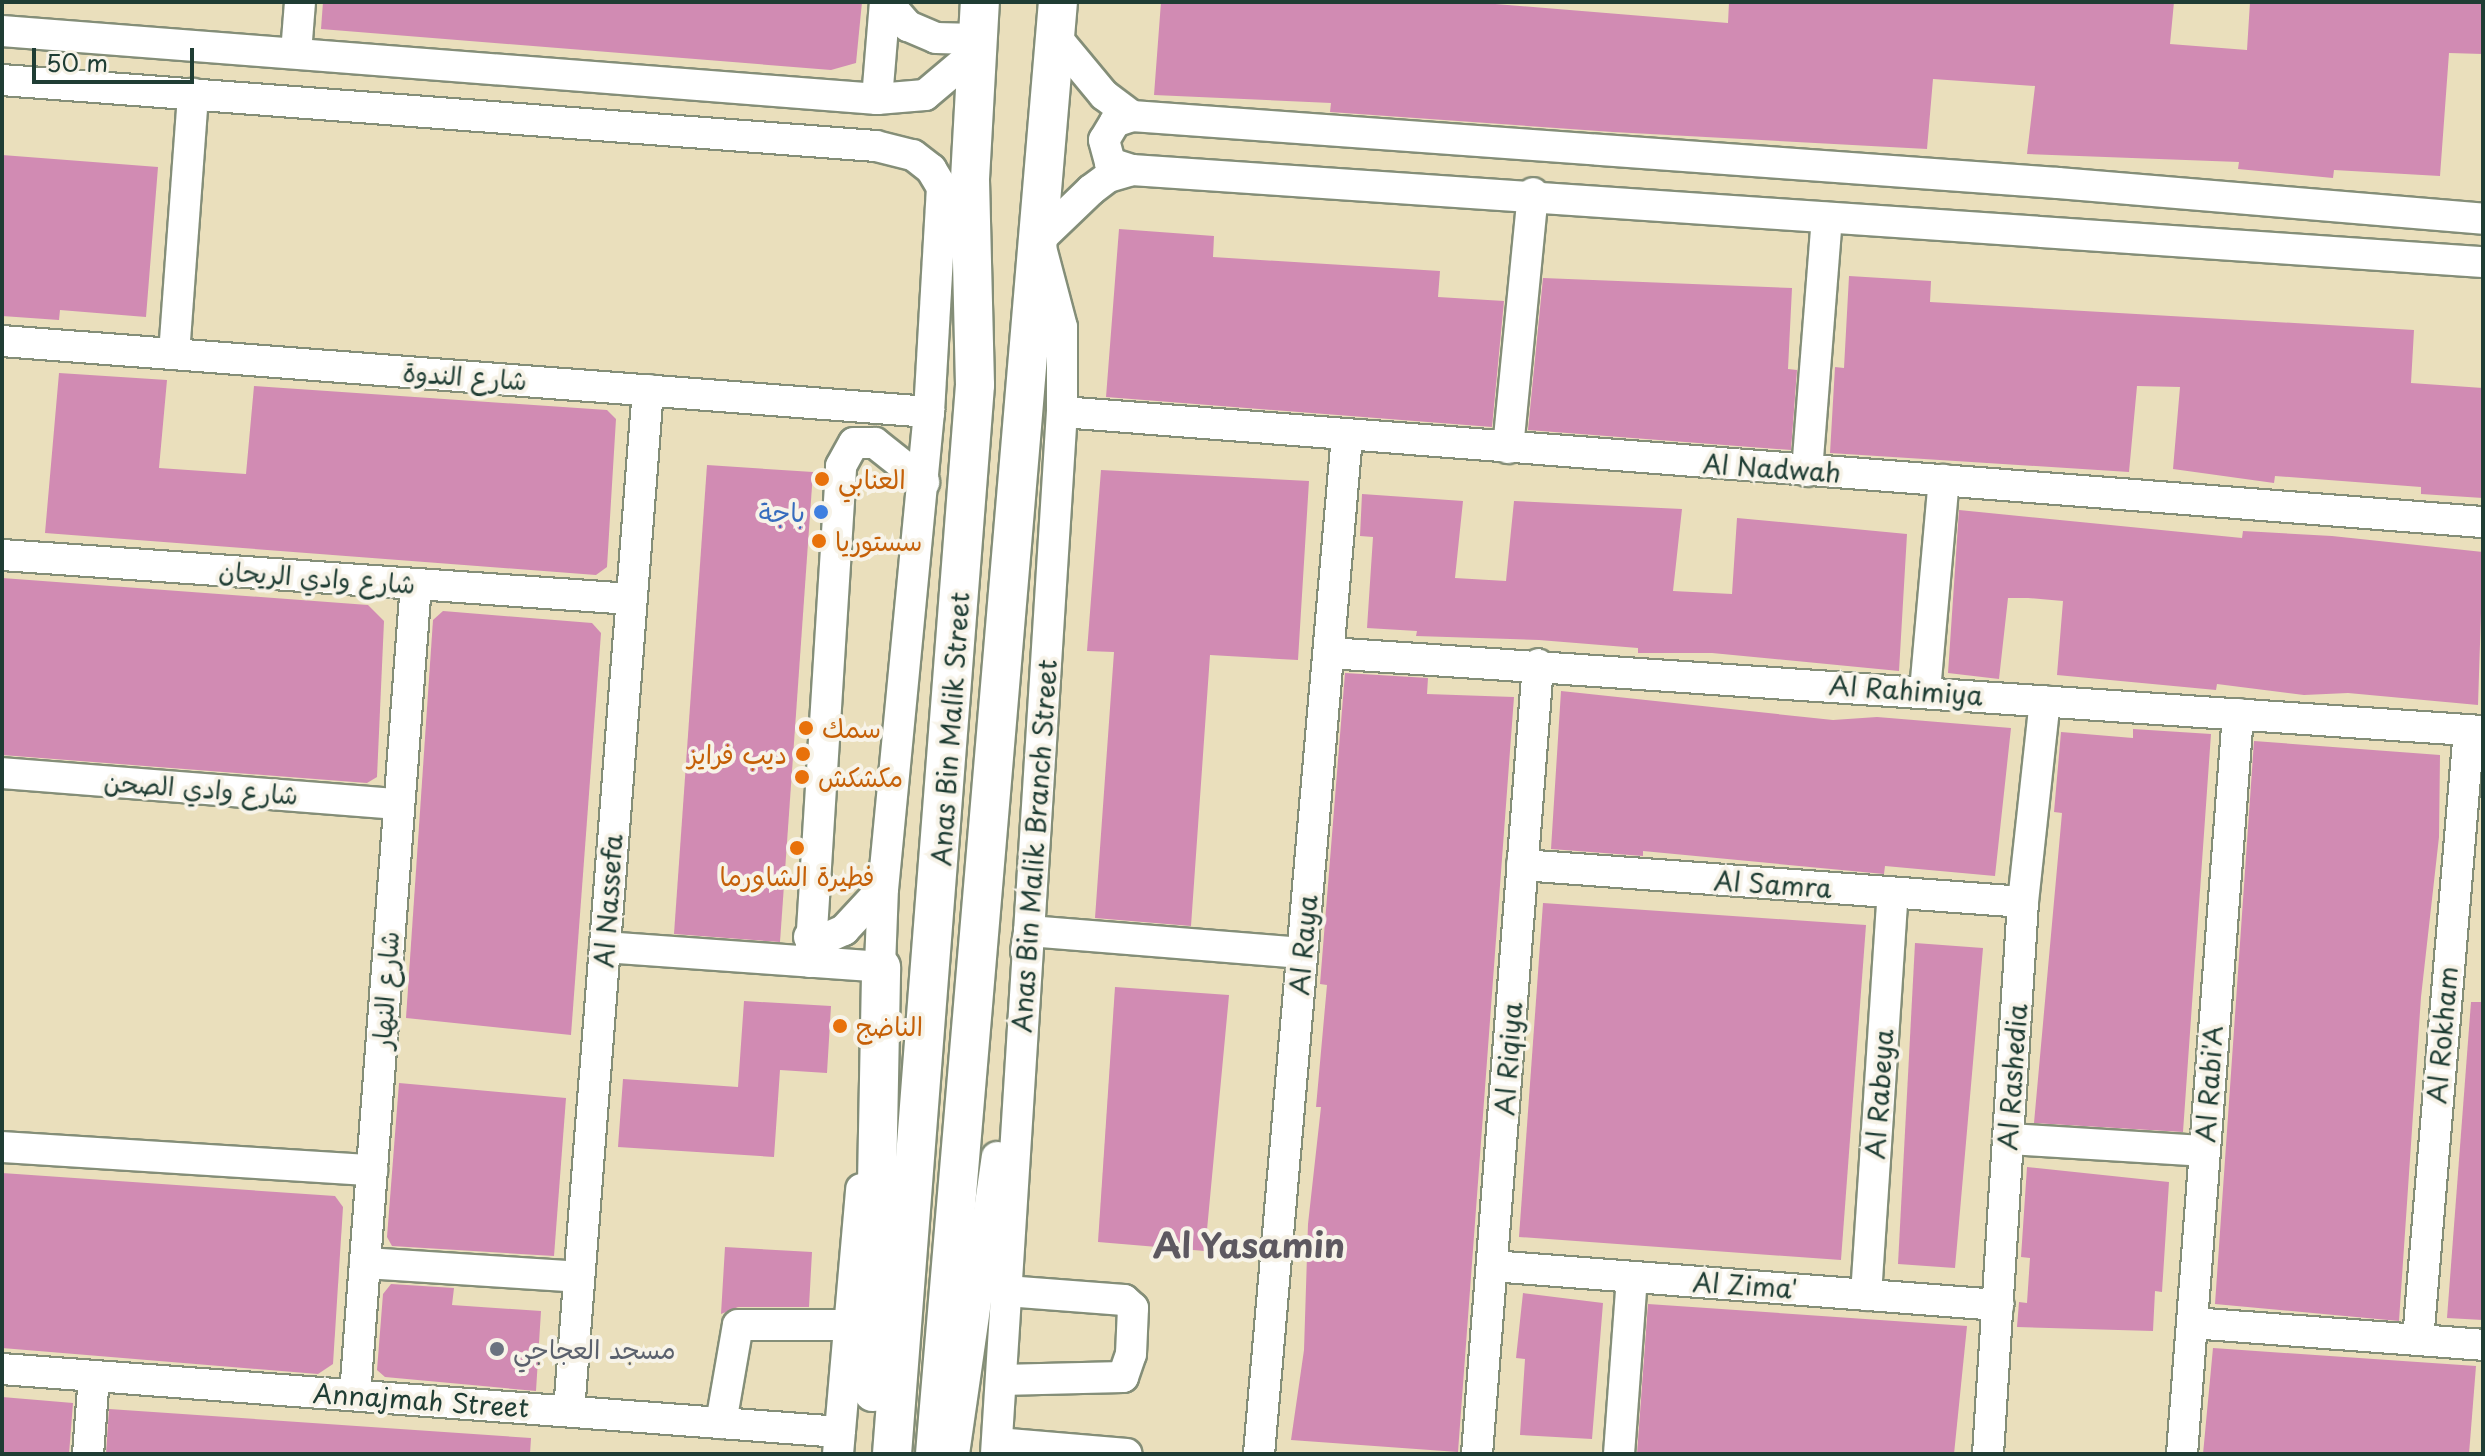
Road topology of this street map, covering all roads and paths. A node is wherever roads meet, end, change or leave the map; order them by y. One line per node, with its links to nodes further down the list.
1 (300, 2): 7 (street)
2 (886, 2): 6 (street); 10 (street)
3 (980, 2): 6 (main road, Anas Bin Malik Street)
4 (1057, 19): 11 (street); 21 (main road)
5 (2, 31): 7 (street)
6 (977, 46): 10 (street); 13 (main road, Anas Bin Malik Street)
7 (296, 53): 10 (street)
8 (2, 80): 9 (street)
9 (193, 94): 24 (street); 26 (street)
10 (877, 99)
11 (1132, 116): 12 (street); 14 (street)
12 (1132, 170): 16 (street); 21 (street)
13 (970, 179): 32 (street); 80 (main road, Anas Bin Malik Street)
14 (1995, 179): 15 (street); 19 (street)
15 (2058, 183): 18 (street); 20 (street)
16 (1533, 193): 17 (street); 29 (street)
17 (1827, 218): 19 (street); 30 (street)
18 (2483, 219)
19 (1988, 227): 20 (street)
20 (2055, 230): 22 (street)
21 (1039, 240): 27 (street, Anas Bin Malik Branch Street); 81 (main road)
22 (2483, 262)
23 (2, 341): 24 (street, شارع الندوة)
24 (174, 354): 25 (street, شارع الندوة)
25 (648, 390): 26 (street, شارع الندوة); 36 (street, Al Nassefa)
26 (929, 412): 32 (street)
27 (1062, 412): 28 (street, Al Nadwah); 50 (street, Anas Bin Malik Branch Street)
28 (1347, 436): 29 (street, Al Nadwah); 37 (street, Al Raya)
29 (1508, 448): 30 (street, Al Nadwah)
30 (1807, 471): 31 (street, Al Nadwah)
31 (1944, 480): 33 (street, Al Nadwah); 39 (street)
32 (924, 482): 47 (street); 52 (street)
33 (2483, 522)
34 (2, 555): 35 (street, شارع وادي الريحان)
35 (416, 584): 36 (street, شارع وادي الريحان); 44 (street, شارع النهار)
36 (631, 599): 51 (street, Al Nassefa)
37 (1329, 653): 38 (street, Al Rahimiya); 53 (street, Al Raya)
38 (1538, 664): 39 (street, Al Rahimiya); 46 (street, Al Riqiya)
39 (1925, 691): 40 (street, Al Rahimiya)
40 (2045, 701): 41 (street, Al Rahimiya); 49 (street, Al Rashedia)
41 (2238, 714): 42 (street, Al Rahimiya); 57 (street, Al Rabi'A)
42 (2476, 730): 45 (street, Al Rokham)
43 (2, 773): 44 (street, شارع وادي الصحن)
44 (399, 804): 58 (street, شارع النهار)
45 (2470, 858): 68 (street, Al Rokham)
46 (1522, 865): 48 (street, Al Samra); 60 (street, Al Riqiya)
47 (883, 888): 52 (street); 54 (street)
48 (1893, 893): 49 (street, Al Samra); 64 (street, Al Rabeya)
49 (2023, 902): 55 (street, Al Rashedia)
50 (1029, 931): 53 (street); 63 (street, Anas Bin Malik Branch Street); 82 (street)
51 (605, 947): 52 (street); 61 (street, Al Nassefa)
52 (809, 949): 54 (street)
53 (1302, 953): 84 (street, Al Raya)
54 (881, 967): 67 (street); 79 (main road)
55 (2008, 1139): 57 (street); 65 (street, Al Rashedia)
56 (2, 1147): 58 (street)
57 (2204, 1151): 66 (street, Al Rabi'A)
58 (372, 1170): 59 (street, شارع النهار)
59 (365, 1263): 61 (street); 73 (street, شارع النهار)
60 (1492, 1266): 62 (street, Al Zima'); 85 (street, Al Riqiya)
61 (579, 1277): 74 (street, Al Nassefa)
62 (1632, 1277): 64 (street, Al Zima'); 86 (street)
63 (1006, 1291): 72 (street, Anas Bin Malik Branch Street); 72 (street)
64 (1866, 1295): 65 (street, Al Zima')
65 (1998, 1305): 87 (street, Al Rashedia)
66 (2192, 1323): 68 (street); 88 (street, Al Rabi'A)
67 (848, 1325): 75 (street); 76 (street)
68 (2418, 1340): 69 (street)
69 (2483, 1345)
70 (2, 1369): 71 (street, Annajmah Street)
71 (94, 1376): 73 (street, Annajmah Street); 78 (street)
72 (1001, 1380): 77 (street, Anas Bin Malik Branch Street)
73 (355, 1395): 74 (street, Annajmah Street)
74 (569, 1411): 75 (street, Annajmah Street)
75 (721, 1423): 76 (street, Annajmah Street)
76 (839, 1443)
77 (996, 1449): 83 (street)
78 (88, 1454)
79 (872, 1454)
80 (892, 1454)
81 (935, 1454)
82 (954, 1454)
83 (1127, 1454)
84 (1259, 1454)
85 (1477, 1454)
86 (1619, 1454)
87 (1988, 1454)
88 (2182, 1454)

